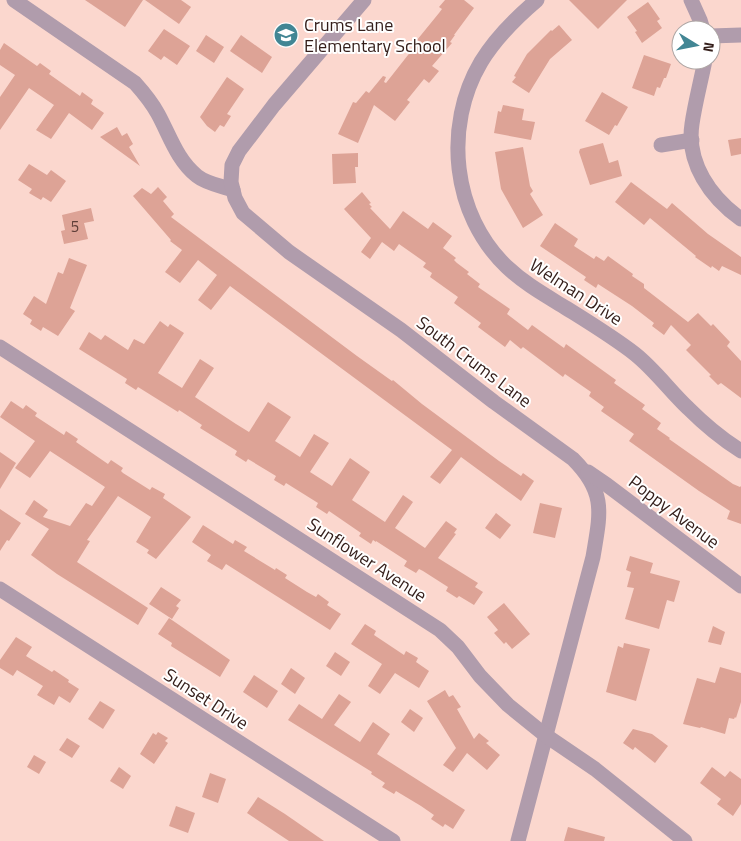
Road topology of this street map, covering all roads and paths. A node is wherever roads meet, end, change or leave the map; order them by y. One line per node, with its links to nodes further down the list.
1 (14, 0): 11 (street)
2 (364, 0): 11 (street, South Crums Lane)
3 (537, 0): 14 (street, Welman Drive)
4 (691, 0): 5 (street)
5 (700, 20)
6 (741, 35): 7 (street)
7 (721, 36)
8 (703, 70): 9 (street)
9 (692, 140): 10 (street); 12 (street)
10 (661, 145)
11 (234, 190): 15 (street, South Crums Lane)
12 (741, 219)
13 (0, 347): 18 (street, Sunflower Avenue)
14 (741, 451)
15 (583, 470): 16 (street, Poppy Avenue); 18 (street, South Crums Lane)
16 (741, 586)
17 (0, 589): 19 (street, Sunset Drive)
18 (545, 735): 20 (street, South Crums Lane); 21 (street, Sunflower Avenue)
19 (392, 841)
20 (518, 841)
21 (685, 841)

